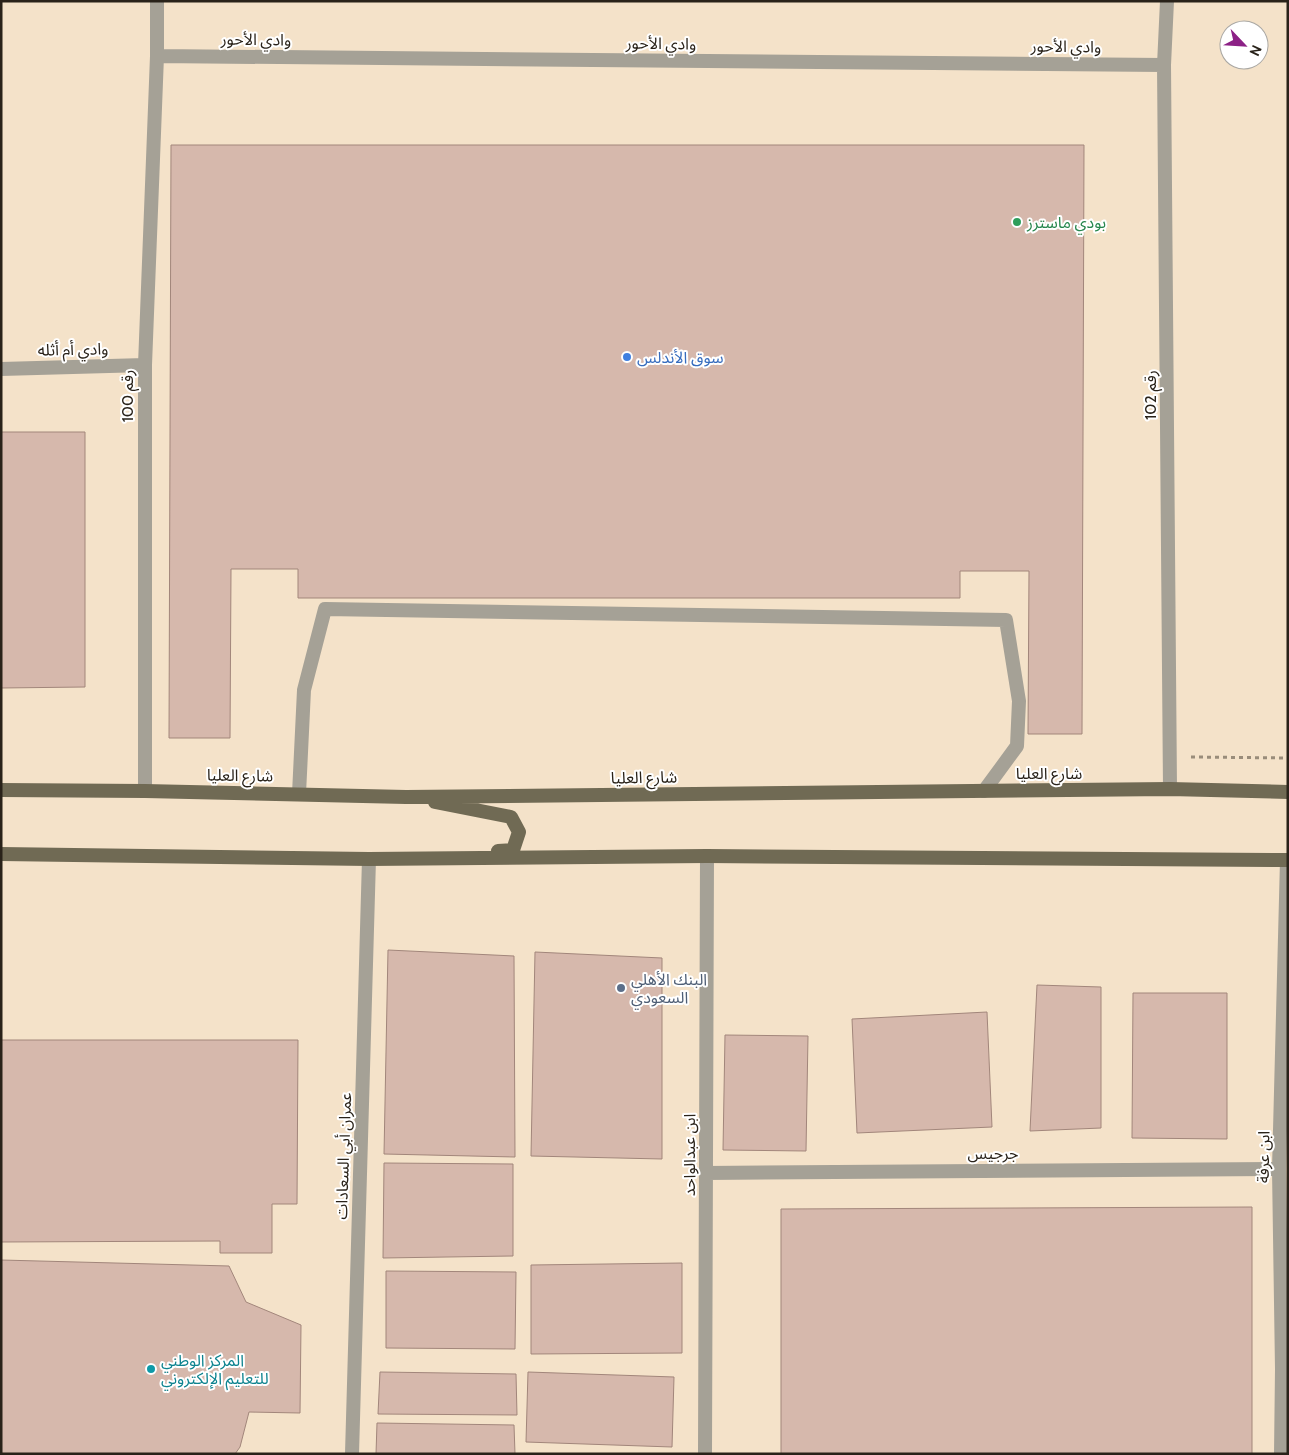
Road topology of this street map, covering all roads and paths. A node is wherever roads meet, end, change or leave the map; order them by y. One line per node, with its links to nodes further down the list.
1 (157, 1): 3 (street, رقم 100)
2 (1167, 1): 4 (street, رقم 102)
3 (157, 56): 4 (street, وادي الأحور); 5 (street, رقم 100)
4 (1164, 65): 7 (street, رقم 102)
5 (145, 365): 6 (street, وادي أم أثله); 11 (street, رقم 100)
6 (1, 368)
7 (1170, 757): 8 (path); 9 (street, رقم 102)
8 (1288, 758)
9 (1170, 789): 12 (main road, شارع العليا); 13 (main road, شارع العليا)
10 (1, 790): 11 (main road, شارع العليا)
11 (146, 790): 14 (main road, شارع العليا)
12 (984, 791): 14 (street); 15 (main road, شارع العليا)
13 (1288, 792)
14 (299, 794): 15 (main road, شارع العليا)
15 (406, 797): 18 (main road)
16 (1, 854): 19 (main road)
17 (707, 856): 18 (main road); 20 (main road); 22 (street, ابن عبدالواحد)
18 (433, 858): 19 (main road)
19 (369, 860): 24 (street, عمران أبي السعادات)
20 (1287, 860): 21 (street, ابن عرفة)
21 (1279, 1169): 22 (street, جرجيس); 23 (street, ابن عرفة)
22 (706, 1173): 25 (street, ابن عبدالواحد)
23 (1285, 1369): 26 (street, ابن عرفة)
24 (352, 1454)
25 (705, 1454)
26 (1281, 1454)

